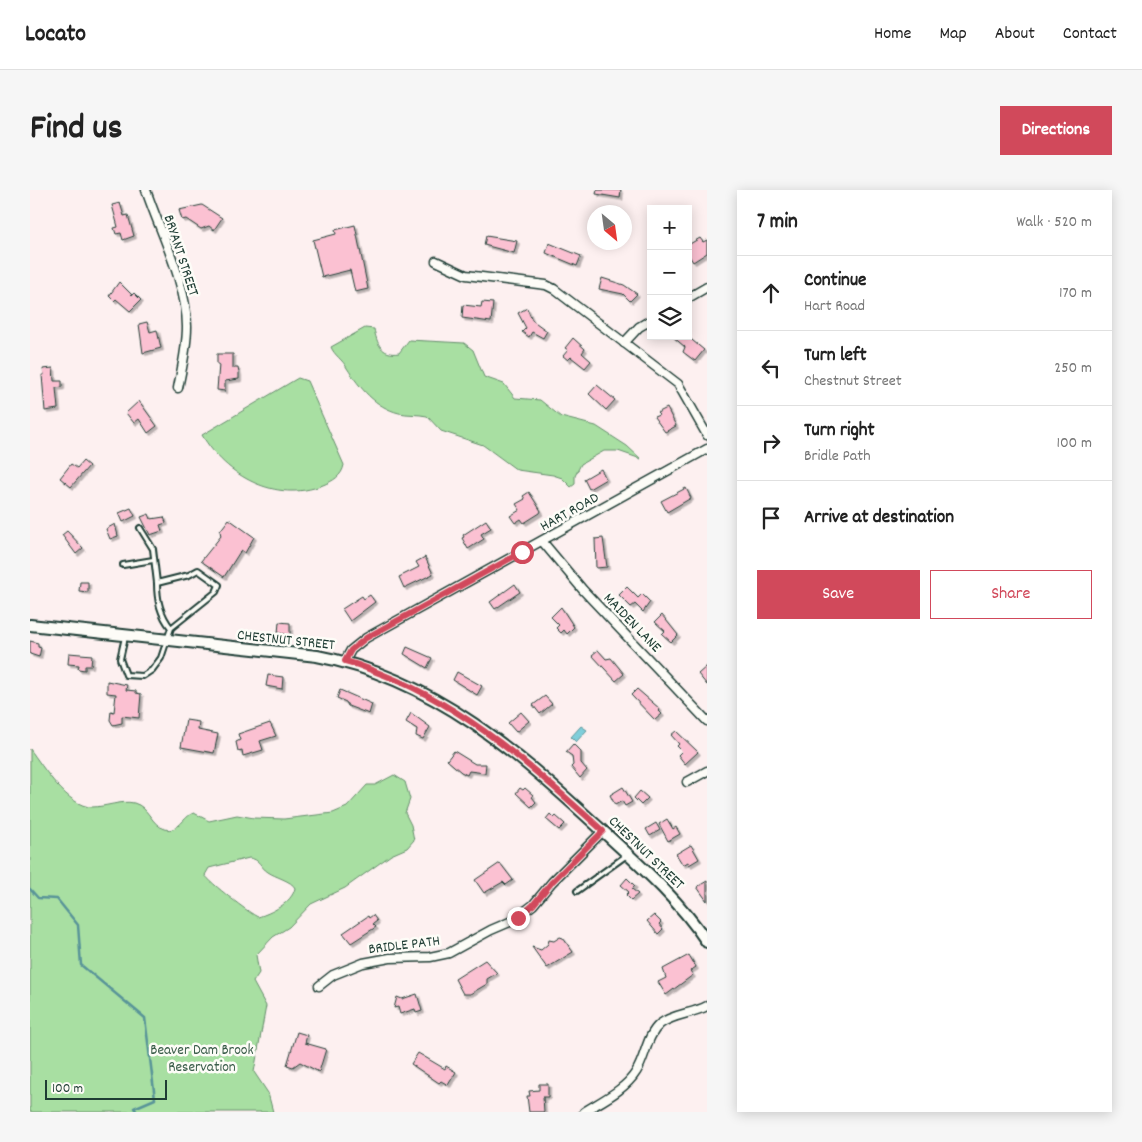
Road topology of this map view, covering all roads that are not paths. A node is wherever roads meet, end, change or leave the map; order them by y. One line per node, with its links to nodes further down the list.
1 (146, 190): 7 (street, BRYANT STREET)
2 (436, 261): 6 (street)
3 (707, 287): 4 (street)
4 (692, 296)
5 (647, 322): 6 (street)
6 (624, 343): 8 (street)
7 (178, 388)
8 (707, 435)
9 (707, 450): 11 (street, HART ROAD)
10 (140, 528): 12 (lane)
11 (542, 541): 19 (street, HART ROAD); 20 (street, MAIDEN LANE)
12 (153, 560): 13 (lane); 14 (lane)
13 (123, 565)
14 (158, 582): 16 (lane); 16 (lane)
15 (30, 625): 17 (street, CHESTNUT STREET)
16 (171, 628): 18 (lane)
17 (125, 636): 18 (street, CHESTNUT STREET); 18 (lane)
18 (168, 641): 19 (street, CHESTNUT STREET)
19 (345, 661): 23 (street, CHESTNUT STREET)
20 (707, 721)
21 (707, 771): 22 (street)
22 (687, 782)
23 (603, 831): 24 (street, CHESTNUT STREET); 27 (street, BRIDLE PATH)
24 (629, 854): 25 (lane); 26 (street, CHESTNUT STREET)
25 (577, 892)
26 (707, 942)
27 (319, 986)
28 (707, 1006): 29 (street)
29 (584, 1112)

